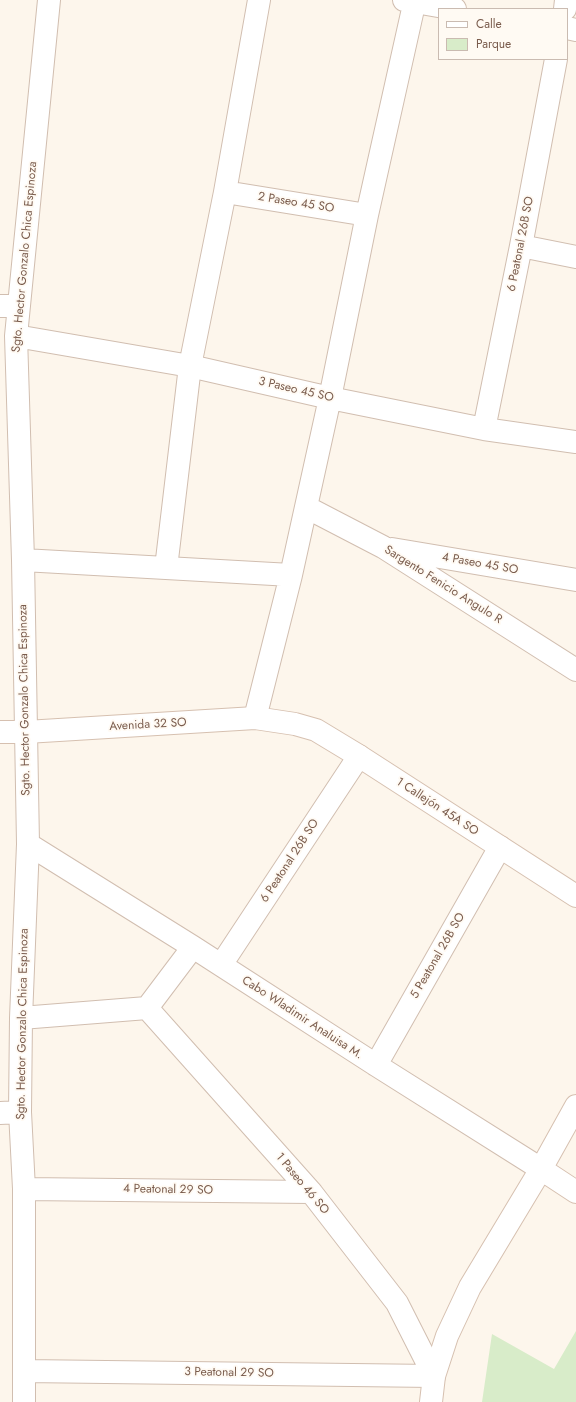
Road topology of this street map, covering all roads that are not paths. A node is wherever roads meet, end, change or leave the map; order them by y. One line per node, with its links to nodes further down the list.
1 (49, 0): 10 (street, Sgto. Hector Gonzalo Chica Espinoza)
2 (259, 0): 6 (street)
3 (411, 1): 4 (street); 7 (street)
4 (450, 8)
5 (556, 60): 8 (street, 6 Peatonal 26B SO)
6 (225, 192): 7 (street, 2 Paseo 45 SO); 12 (street)
7 (367, 215): 13 (street)
8 (521, 246): 9 (street); 14 (street, 6 Peatonal 26B SO)
9 (576, 257)
10 (10, 306): 11 (street, Sgto. Hector Gonzalo Chica Espinoza)
11 (16, 336): 12 (street, 3 Paseo 45 SO); 18 (street, Sgto. Hector Gonzalo Chica Espinoza)
12 (190, 366): 13 (street, 3 Paseo 45 SO); 19 (street)
13 (330, 398): 14 (street, 3 Paseo 45 SO); 16 (street)
14 (484, 429): 15 (street, 3 Paseo 45 SO)
15 (576, 442)
16 (306, 507): 17 (street, Sargento Fenicio Angulo R); 20 (street)
17 (383, 547): 21 (street, 4 Paseo 45 SO); 22 (street, Sargento Fenicio Angulo R)
18 (23, 560): 19 (street); 26 (street, Sgto. Hector Gonzalo Chica Espinoza)
19 (166, 568): 20 (street)
20 (291, 575): 23 (street)
21 (576, 580)
22 (576, 670)
23 (255, 718): 24 (street, Avenida 32 SO); 26 (street, Avenida 32 SO)
24 (295, 724): 27 (street, 1 Callejón 45A SO)
25 (0, 732): 26 (street, Avenida 32 SO)
26 (26, 732): 28 (street, Sgto. Hector Gonzalo Chica Espinoza)
27 (359, 756): 29 (street, 1 Callejón 45A SO); 32 (street, 6 Peatonal 26B SO)
28 (28, 844): 31 (street, Cabo Wladimir Analuisa M.); 34 (street, Sgto. Hector Gonzalo Chica Espinoza)
29 (500, 847): 30 (street, 1 Callejón 45A SO); 35 (street, 5 Peatonal 26B SO)
30 (576, 896)
31 (193, 947): 32 (street, Cabo Wladimir Analuisa M.); 33 (street)
32 (221, 966): 35 (street, Cabo Wladimir Analuisa M.)
33 (147, 1008): 34 (street); 40 (street, 1 Paseo 46 SO)
34 (21, 1018): 37 (street, Sgto. Hector Gonzalo Chica Espinoza)
35 (376, 1065): 38 (street, Cabo Wladimir Analuisa M.)
36 (576, 1106): 38 (street)
37 (10, 1112): 39 (street, Sgto. Hector Gonzalo Chica Espinoza)
38 (541, 1170): 41 (street, Cabo Wladimir Analuisa M.); 43 (street)
39 (24, 1189): 40 (street, 4 Peatonal 29 SO); 42 (street, Sgto. Hector Gonzalo Chica Espinoza)
40 (311, 1192): 43 (street, 1 Paseo 46 SO)
41 (576, 1192)
42 (24, 1371): 43 (street, 3 Peatonal 29 SO); 44 (street, Sgto. Hector Gonzalo Chica Espinoza)
43 (434, 1376): 45 (street)
44 (24, 1402)
45 (431, 1402)

